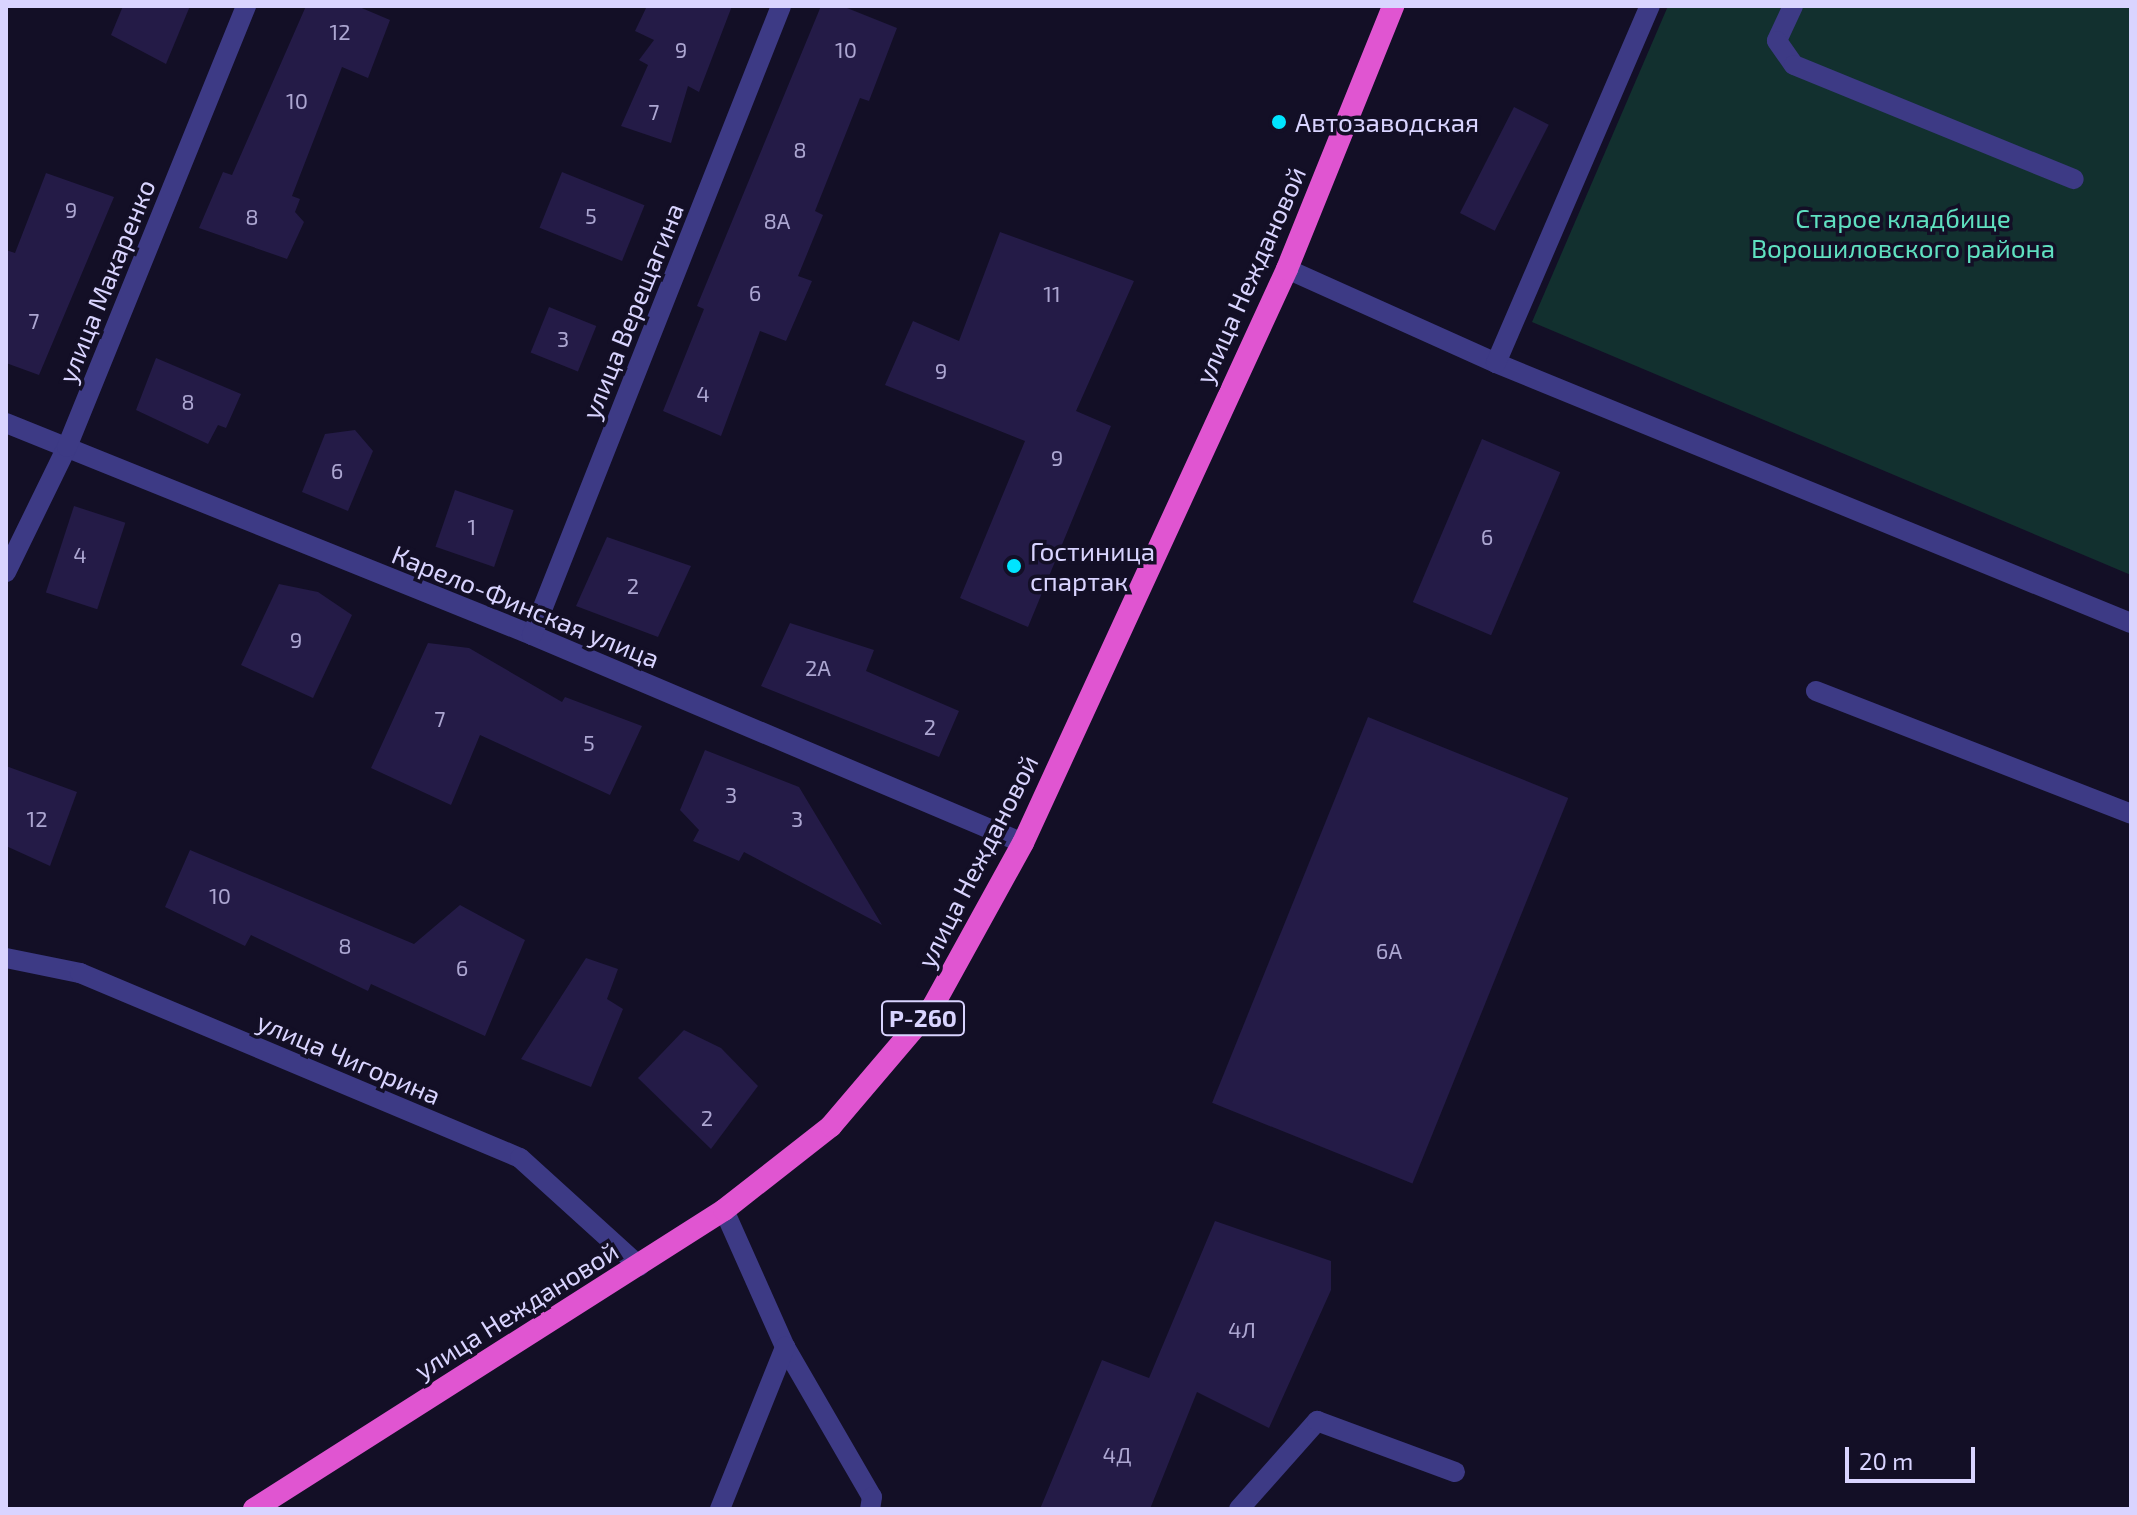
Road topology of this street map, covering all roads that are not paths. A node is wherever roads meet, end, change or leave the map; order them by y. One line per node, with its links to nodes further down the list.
1 (246, 6): 10 (street, улица Макаренко)
2 (781, 6): 13 (street, улица Верещагина)
3 (1393, 6): 7 (highway, улица Неждановой / Р-260)
4 (1650, 6): 8 (street)
5 (1793, 6): 6 (street)
6 (2074, 179)
7 (1287, 269): 8 (street); 16 (highway, улица Неждановой / Р-260)
8 (1496, 363): 12 (street)
9 (6, 423): 10 (street, Карело-Финская улица)
10 (67, 447): 11 (street, улица Макаренко); 13 (street, Карело-Финская улица)
11 (6, 572)
12 (2131, 623)
13 (532, 635): 16 (street, Карело-Финская улица)
14 (1816, 691): 15 (street)
15 (2131, 814)
16 (1023, 843): 18 (highway, улица Неждановой / Р-260)
17 (6, 958): 19 (street, улица Чигорина)
18 (724, 1210): 19 (highway, улица Неждановой / Р-260); 20 (street)
19 (639, 1266): 22 (highway, улица Неждановой / Р-260)
20 (785, 1347): 23 (street); 24 (street)
21 (1455, 1472): 25 (street)
22 (254, 1509)
23 (720, 1509)
24 (870, 1509)
25 (1239, 1509)

